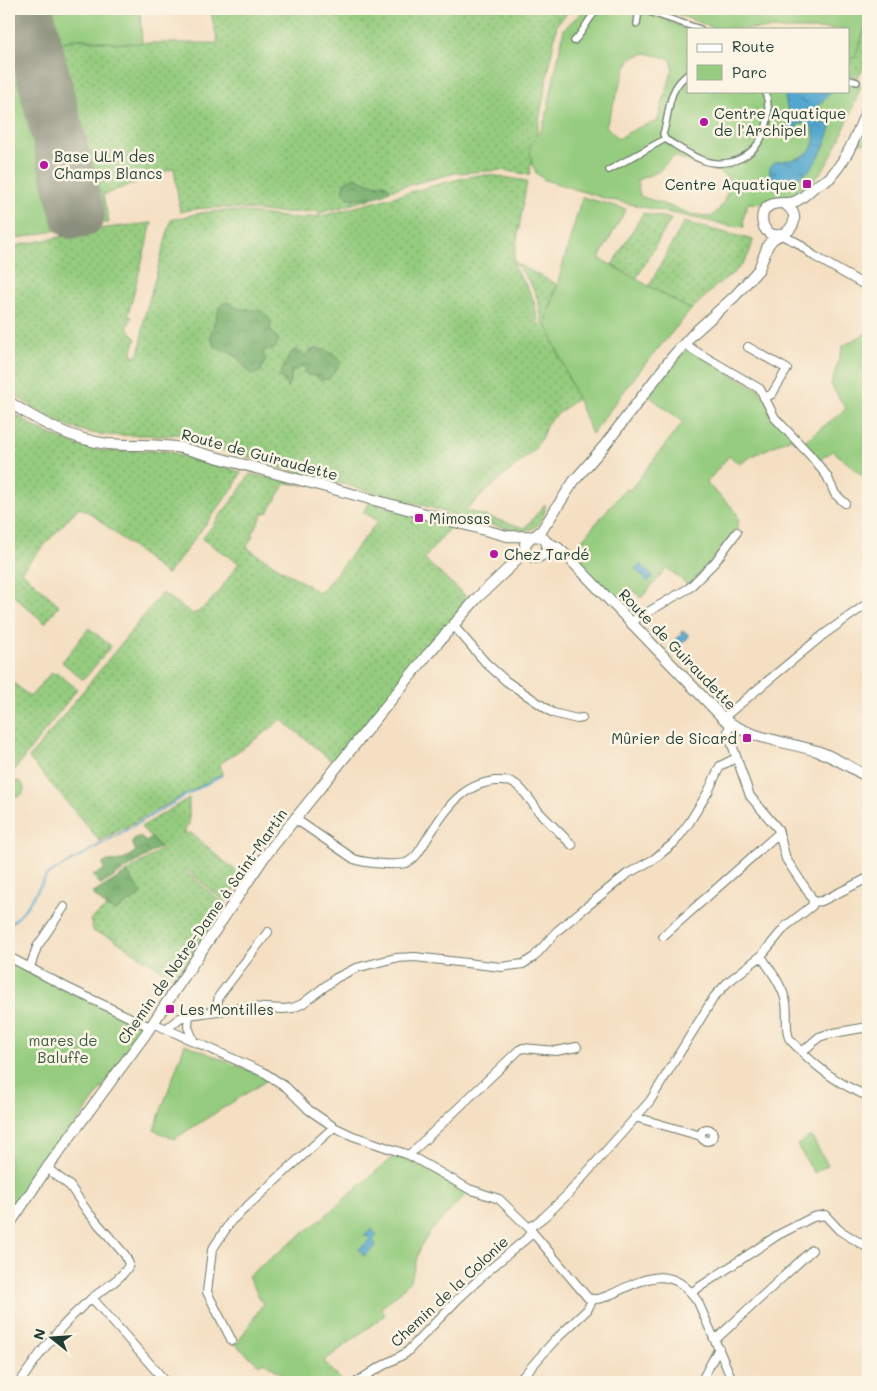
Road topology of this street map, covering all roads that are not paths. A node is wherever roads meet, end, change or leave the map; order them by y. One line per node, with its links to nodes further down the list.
1 (599, 9): 5 (street)
2 (640, 9): 3 (street); 4 (street)
3 (637, 24)
4 (697, 28)
5 (574, 41)
6 (687, 75): 11 (street)
7 (850, 80): 8 (street)
8 (857, 82)
9 (765, 92): 11 (street)
10 (868, 107): 13 (street)
11 (665, 139): 12 (street)
12 (609, 170)
13 (830, 178): 14 (street); 15 (street)
14 (783, 204): 15 (street); 16 (street)
15 (794, 221): 17 (street); 18 (street)
16 (764, 227): 17 (street); 19 (street)
17 (780, 235): 18 (street); 19 (street)
18 (798, 243): 20 (street)
19 (748, 280): 21 (street)
20 (868, 287)
21 (684, 343): 23 (street); 28 (street)
22 (748, 346): 23 (street)
23 (764, 398): 25 (street)
24 (9, 402): 27 (street, Route de Guiraudette)
25 (845, 503)
26 (737, 532): 31 (street)
27 (507, 536): 28 (street, Route de Guiraudette); 29 (street, Route de Guiraudette)
28 (541, 541): 29 (street, Chemin de Notre-Dame à Saint-Martin); 29 (street); 31 (street, Route de Guiraudette)
29 (526, 551): 32 (street, Chemin de Notre-Dame à Saint-Martin)
30 (868, 603): 34 (street)
31 (630, 622): 34 (street, Route de Guiraudette)
32 (453, 624): 33 (street); 37 (street, Chemin de Notre-Dame à Saint-Martin)
33 (582, 718)
34 (727, 721): 35 (street); 36 (street, Route de Guiraudette)
35 (736, 758): 38 (street); 48 (street)
36 (868, 777)
37 (294, 818): 39 (street); 50 (street, Chemin de Notre-Dame à Saint-Martin)
38 (779, 833): 41 (street); 44 (street)
39 (572, 845)
40 (868, 878): 41 (street)
41 (812, 902): 45 (street, Chemin de la Colonie)
42 (64, 907): 47 (street)
43 (268, 932): 48 (street)
44 (663, 936)
45 (761, 956): 55 (street); 57 (street, Chemin de la Colonie)
46 (9, 957): 47 (street)
47 (30, 967): 50 (street)
48 (216, 1011): 49 (street)
49 (189, 1015): 52 (street); 53 (street)
50 (151, 1025): 52 (street); 61 (street, Chemin de Notre-Dame à Saint-Martin)
51 (868, 1027): 55 (street)
52 (166, 1028): 53 (street)
53 (194, 1042): 58 (street)
54 (577, 1047): 60 (street)
55 (802, 1052): 56 (street)
56 (868, 1096)
57 (635, 1117): 59 (street); 63 (street, Chemin de la Colonie)
58 (334, 1127): 60 (street); 70 (street)
59 (701, 1136)
60 (409, 1156): 63 (street)
61 (47, 1168): 62 (street, Chemin de Notre-Dame à Saint-Martin); 67 (street)
62 (9, 1225)
63 (531, 1230): 68 (street); 74 (street, Chemin de la Colonie)
64 (868, 1248): 66 (street)
65 (812, 1250): 69 (street)
66 (692, 1292): 68 (street); 69 (street)
67 (92, 1298): 72 (street); 73 (street)
68 (593, 1299): 75 (street)
69 (715, 1340): 71 (street)
70 (232, 1341)
71 (719, 1348): 76 (street); 77 (street)
72 (20, 1382)
73 (166, 1382)
74 (357, 1382)
75 (518, 1382)
76 (701, 1382)
77 (733, 1382)

